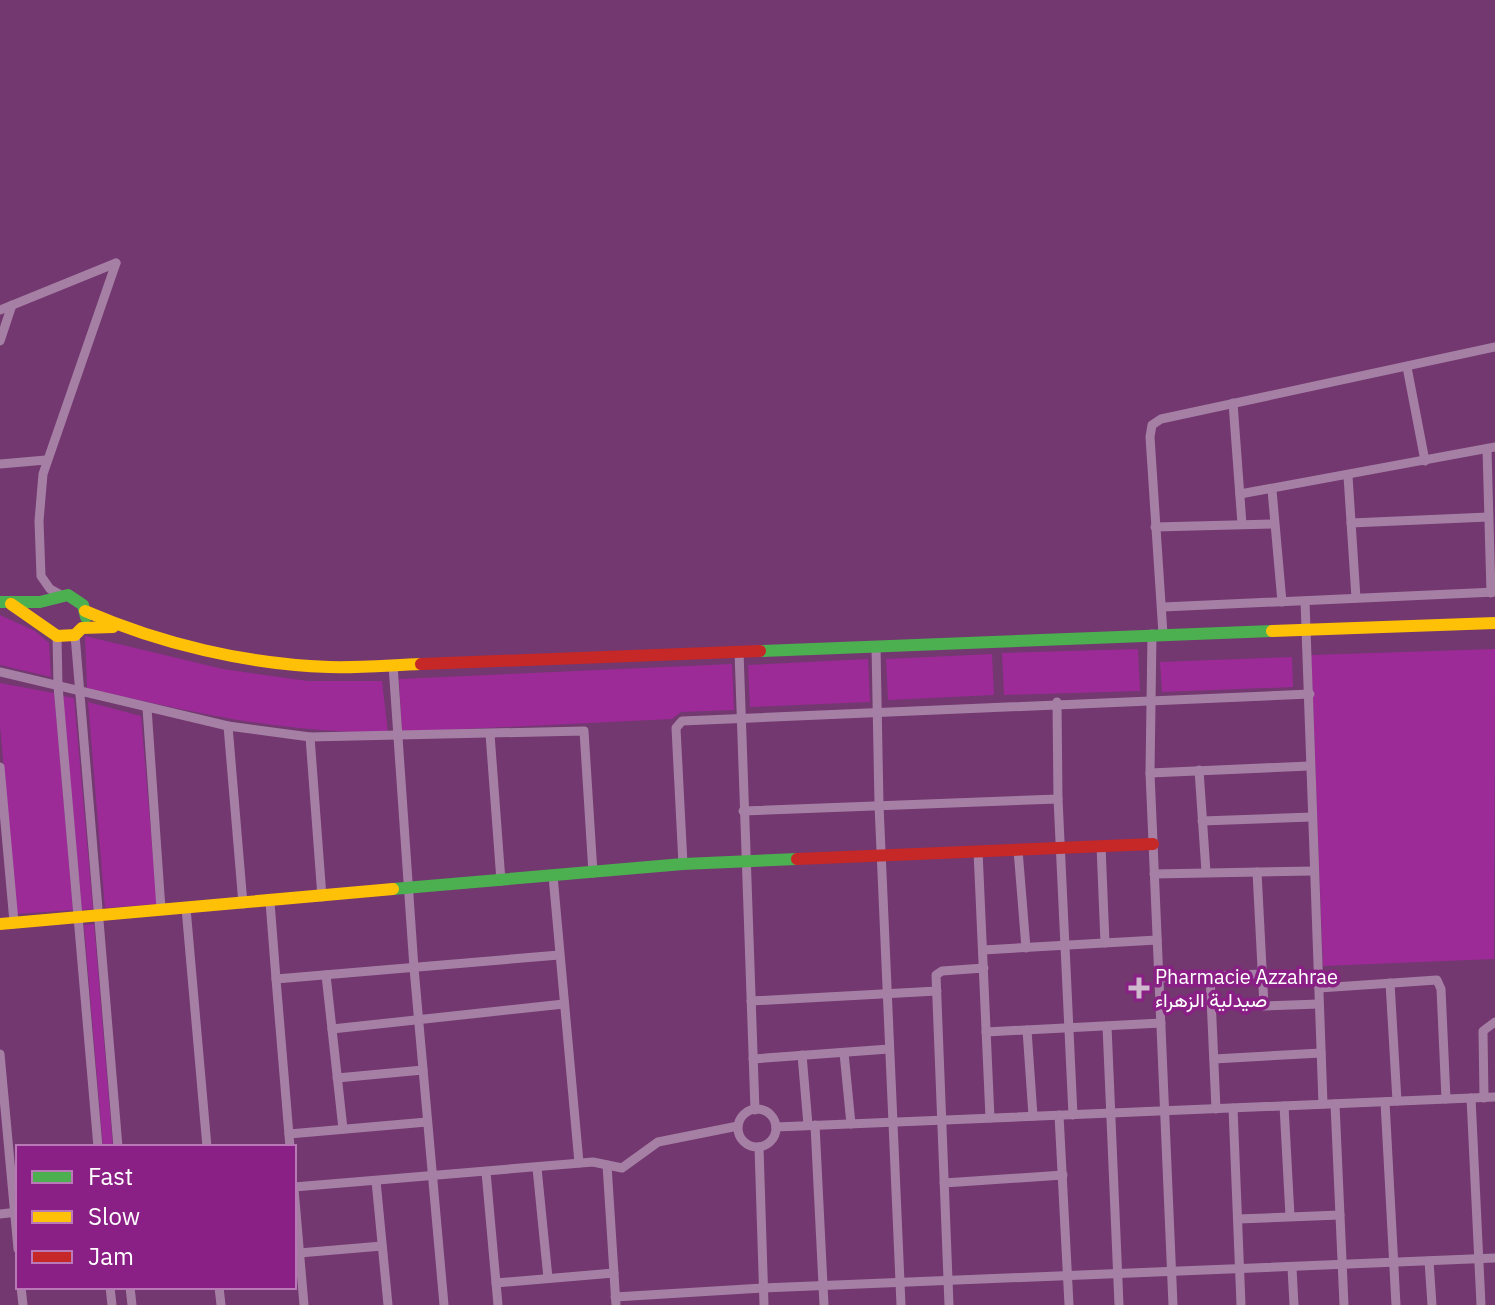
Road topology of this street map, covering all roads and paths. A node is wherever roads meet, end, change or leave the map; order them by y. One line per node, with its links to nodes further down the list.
1 (12, 305): 2 (street); 3 (street); 8 (street)
2 (0, 310)
3 (0, 341)
4 (1495, 347): 5 (street)
5 (1407, 367): 6 (street); 9 (street)
6 (1233, 403): 13 (street); 18 (street)
7 (1491, 448): 9 (street); 14 (street)
8 (46, 460): 10 (street); 20 (street)
9 (1425, 461): 11 (street)
10 (0, 464)
11 (1348, 476): 12 (street); 15 (street)
12 (1272, 490): 13 (street); 17 (street)
13 (1240, 494): 16 (street)
14 (1488, 517): 15 (street); 19 (street)
15 (1351, 523): 21 (street)
16 (1242, 524): 17 (street); 18 (street)
17 (1274, 524): 23 (street)
18 (1155, 527): 25 (street)
19 (1493, 592): 21 (street)
20 (56, 598): 24 (main road); 26 (main road); 28 (main road)
21 (1356, 598): 22 (street)
22 (1305, 601): 23 (street); 30 (street)
23 (1282, 602): 25 (street)
24 (6, 603): 28 (main road)
25 (1163, 607): 32 (street)
26 (85, 611): 29 (main road); 31 (main road)
27 (1495, 623): 30 (main road)
28 (46, 627): 33 (main road)
29 (121, 627): 31 (main road); 36 (main road)
30 (1307, 630): 32 (main road); 40 (street)
31 (79, 632): 33 (main road); 39 (street)
32 (1157, 634): 34 (main road); 41 (street)
33 (57, 636): 38 (street)
34 (876, 646): 35 (main road); 44 (street)
35 (739, 651): 36 (main road); 45 (street)
36 (393, 665): 49 (street)
37 (0, 672): 38 (street)
38 (58, 686): 39 (street); 82 (street)
39 (79, 690): 43 (street); 81 (street)
40 (1310, 694): 41 (street); 50 (street)
41 (1152, 698): 42 (street); 53 (street)
42 (1057, 702): 44 (street); 54 (street)
43 (147, 708): 46 (street); 80 (street)
44 (880, 711): 45 (street); 55 (street)
45 (739, 718): 56 (street); 67 (street)
46 (228, 726): 48 (street); 78 (street)
47 (490, 734): 49 (street); 71 (street); 74 (street)
48 (310, 737): 49 (street); 76 (street)
49 (399, 737): 75 (street)
50 (1309, 766): 52 (street); 57 (street)
51 (0, 767): 59 (street)
52 (1199, 770): 53 (street); 58 (street)
53 (1150, 773): 60 (street)
54 (1058, 799): 55 (street); 62 (street)
55 (879, 805): 56 (street); 65 (street)
56 (743, 811): 66 (street)
57 (1312, 817): 58 (street); 68 (street)
58 (1202, 821): 69 (street)
59 (3, 839): 83 (street)
60 (1153, 844): 61 (main road); 72 (street)
61 (1101, 846): 62 (main road); 85 (street)
62 (1061, 848): 63 (main road); 86 (street)
63 (1018, 850): 64 (main road); 87 (street)
64 (978, 851): 65 (main road); 88 (street)
65 (882, 855): 66 (main road); 100 (street)
66 (745, 860): 67 (main road); 101 (street)
67 (683, 864): 71 (main road)
68 (1314, 871): 70 (street); 98 (street)
69 (1206, 872): 70 (street); 72 (street)
70 (1257, 872): 92 (street)
71 (593, 873): 73 (main road)
72 (1154, 874): 84 (street)
73 (553, 876): 74 (main road); 89 (street)
74 (501, 881): 75 (main road)
75 (408, 889): 76 (main road); 90 (street)
76 (322, 897): 77 (main road)
77 (270, 902): 78 (main road); 96 (street)
78 (243, 904): 79 (main road)
79 (186, 908): 80 (main road); 149 (street)
80 (161, 909): 81 (main road)
81 (98, 914): 82 (main road); 148 (street)
82 (78, 915): 83 (main road); 147 (street)
83 (7, 923)
84 (1157, 940): 85 (street); 95 (street)
85 (1105, 943): 86 (street)
86 (1066, 946): 87 (street); 108 (street)
87 (1026, 948): 88 (street)
88 (983, 950): 91 (street)
89 (559, 955): 90 (street); 102 (street)
90 (414, 968): 93 (street); 104 (street)
91 (984, 968): 99 (street); 111 (street)
92 (1262, 974): 94 (street); 103 (street)
93 (326, 975): 96 (street); 109 (street)
94 (1210, 976): 95 (street); 118 (street)
95 (1159, 978): 106 (street)
96 (276, 979): 146 (street)
97 (1390, 983): 98 (street); 123 (street); 124 (street)
98 (1319, 988): 103 (street)
99 (937, 991): 100 (street); 138 (street)
100 (887, 994): 101 (street); 112 (street)
101 (751, 1001): 117 (street)
102 (564, 1004): 104 (street); 152 (street)
103 (1319, 1004): 114 (street)
104 (418, 1020): 109 (street); 119 (street)
105 (1495, 1022): 122 (street)
106 (1161, 1023): 107 (street); 132 (street)
107 (1107, 1026): 108 (street); 133 (street)
108 (1069, 1028): 110 (street); 135 (street)
109 (332, 1029): 120 (street)
110 (1027, 1030): 111 (street); 136 (street)
111 (986, 1032): 137 (street)
112 (889, 1049): 113 (street); 140 (street)
113 (844, 1053): 116 (street); 141 (street)
114 (1321, 1053): 118 (street); 126 (street)
115 (0, 1054): 161 (street)
116 (802, 1055): 117 (street); 142 (street)
117 (753, 1059): 131 (street)
118 (1214, 1059): 130 (street)
119 (423, 1070): 120 (street); 139 (street)
120 (337, 1078): 145 (street)
121 (1471, 1098): 122 (street); 123 (street); 170 (street)
122 (1490, 1098)
123 (1446, 1099): 124 (street)
124 (1397, 1101): 125 (street)
125 (1385, 1102): 127 (street); 172 (street)
126 (1323, 1104): 127 (street); 128 (street)
127 (1335, 1104): 164 (street)
128 (1284, 1106): 129 (street); 165 (street)
129 (1233, 1108): 130 (street); 166 (street)
130 (1216, 1109): 132 (street)
131 (755, 1110): 143 (street); 144 (street)
132 (1164, 1111): 133 (street); 176 (street)
133 (1112, 1113): 135 (street); 178 (street)
134 (1059, 1115): 135 (street); 136 (street); 156 (street)
135 (1073, 1115)
136 (1033, 1116): 137 (street)
137 (990, 1118): 138 (street)
138 (941, 1120): 140 (street); 159 (street)
139 (427, 1122): 145 (street); 157 (street)
140 (892, 1122): 141 (street); 182 (street)
141 (851, 1124): 142 (street)
142 (811, 1125): 144 (street); 184 (street)
143 (738, 1126): 151 (street); 153 (street)
144 (776, 1127): 151 (street)
145 (343, 1129): 146 (street)
146 (289, 1134): 150 (street)
147 (98, 1145)
148 (118, 1145)
149 (207, 1145)
150 (290, 1145)
151 (759, 1147): 185 (street)
152 (579, 1163): 153 (street); 154 (street)
153 (607, 1165): 177 (street)
154 (537, 1168): 155 (street); 180 (street)
155 (486, 1172): 157 (street); 183 (street)
156 (1063, 1175): 159 (street); 179 (street)
157 (432, 1176): 158 (street); 189 (street)
158 (376, 1181): 160 (street); 167 (street)
159 (944, 1183): 181 (street)
160 (296, 1188)
161 (16, 1212): 162 (street)
162 (0, 1214)
163 (296, 1214): 168 (street)
164 (1340, 1215): 165 (street); 173 (street)
165 (1290, 1216): 166 (street)
166 (1238, 1219): 175 (street)
167 (382, 1246): 168 (street); 188 (street)
168 (299, 1253): 187 (street)
169 (1495, 1258): 170 (street)
170 (1479, 1259): 171 (street); 203 (street)
171 (1429, 1261): 172 (street); 202 (street)
172 (1395, 1263): 173 (street); 201 (street)
173 (1342, 1266): 174 (street); 200 (street)
174 (1292, 1268): 175 (street); 199 (street)
175 (1239, 1270): 176 (street); 198 (street)
176 (1171, 1272): 178 (street); 197 (street)
177 (614, 1273): 180 (street); 186 (street)
178 (1118, 1273): 179 (street); 196 (street)
179 (1067, 1275): 181 (street); 195 (street)
180 (548, 1278): 183 (street)
181 (947, 1280): 182 (street); 194 (street)
182 (900, 1282): 184 (street); 193 (street)
183 (496, 1283): 190 (street)
184 (823, 1285): 185 (street); 192 (street)
185 (763, 1288): 186 (street); 191 (street)
186 (616, 1301)
187 (304, 1305)
188 (388, 1305)
189 (444, 1305)
190 (498, 1305)
191 (764, 1305)
192 (824, 1305)
193 (901, 1305)
194 (949, 1305)
195 (1069, 1305)
196 (1119, 1305)
197 (1173, 1305)
198 (1241, 1305)
199 (1294, 1305)
200 (1344, 1305)
201 (1396, 1305)
202 (1432, 1305)
203 (1481, 1305)

